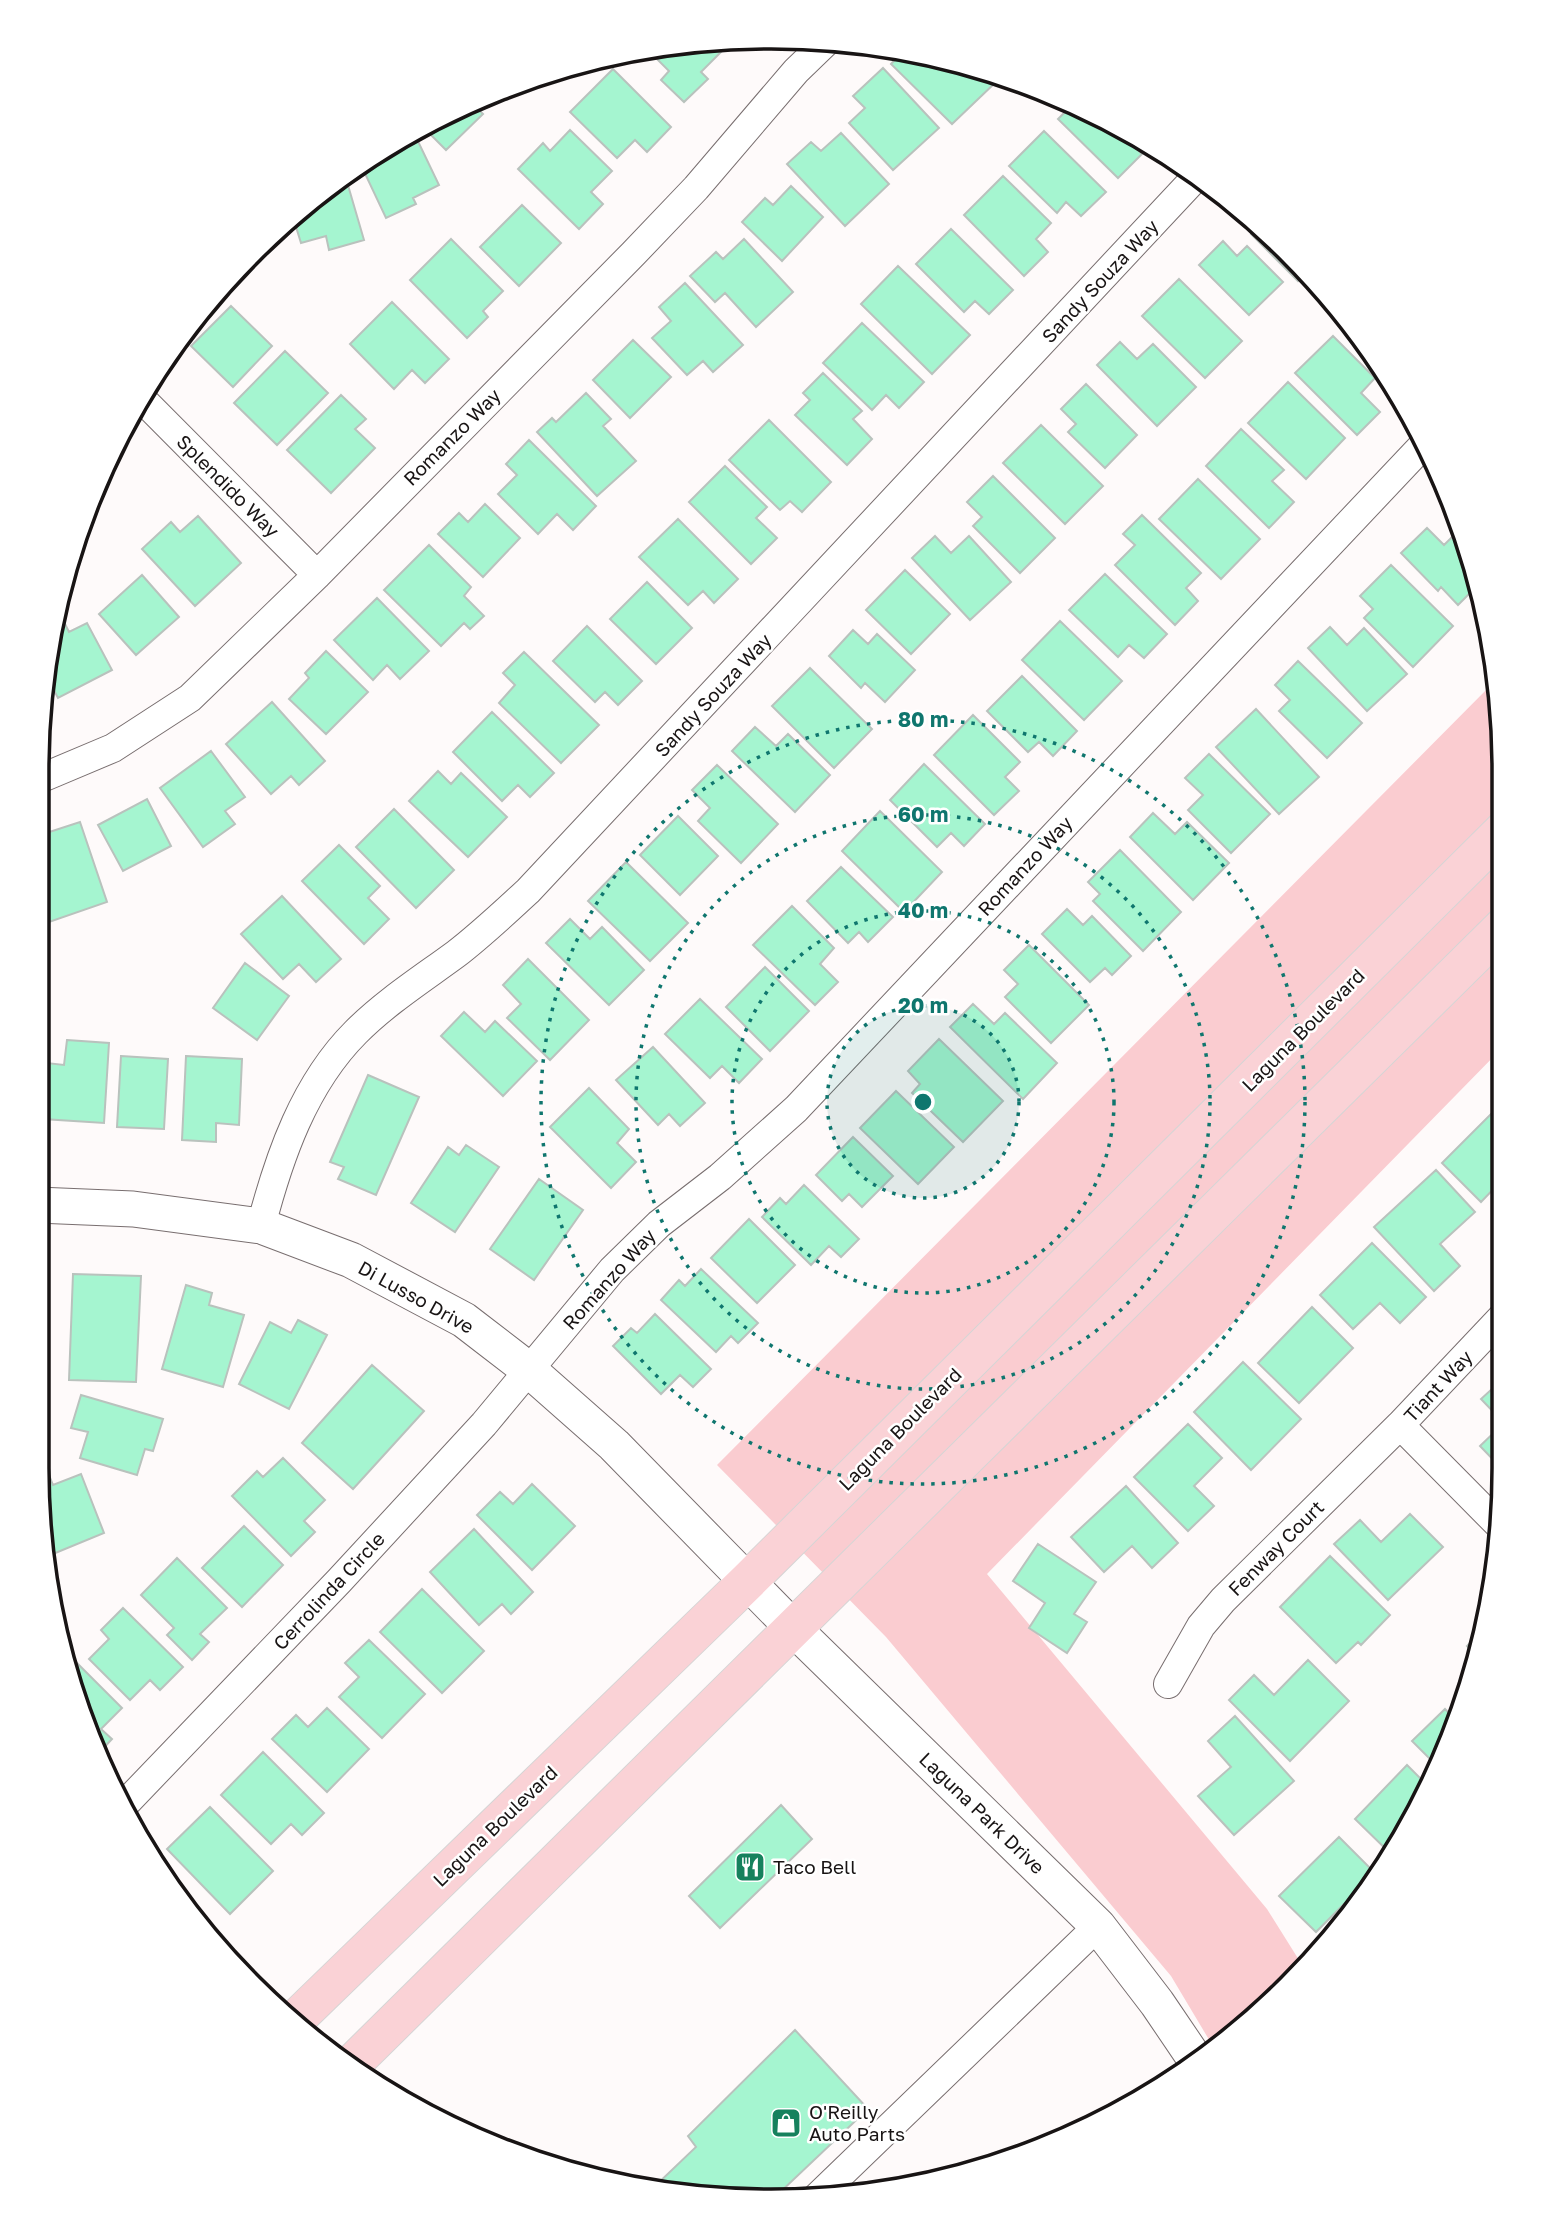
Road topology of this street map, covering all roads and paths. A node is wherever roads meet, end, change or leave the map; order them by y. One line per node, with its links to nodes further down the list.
1 (816, 51): 5 (street, Romanzo Way)
2 (1190, 184): 10 (street, Sandy Souza Way)
3 (149, 406): 5 (street, Splendido Way)
4 (1418, 451): 12 (street, Romanzo Way)
5 (317, 575): 6 (street, Romanzo Way)
6 (49, 775)
7 (1492, 842): 15 (main road, Laguna Boulevard)
8 (1492, 938): 16 (main road)
9 (49, 1206): 10 (street, Di Lusso Drive)
10 (261, 1226): 12 (street, Di Lusso Drive)
11 (1492, 1328): 13 (street, Tiant Way)
12 (529, 1370): 15 (street, Di Lusso Drive); 18 (street, Cerrolinda Circle)
13 (1400, 1425): 14 (street); 17 (street, Fenway Court)
14 (1490, 1516)
15 (748, 1581): 16 (street, Laguna Park Drive); 20 (main road, Laguna Boulevard)
16 (793, 1628): 19 (street, Laguna Park Drive); 22 (main road)
17 (1168, 1684)
18 (130, 1799)
19 (1098, 1927): 21 (street, Laguna Park Drive); 23 (street)
20 (301, 2015)
21 (1191, 2053)
22 (357, 2058)
23 (828, 2186)

